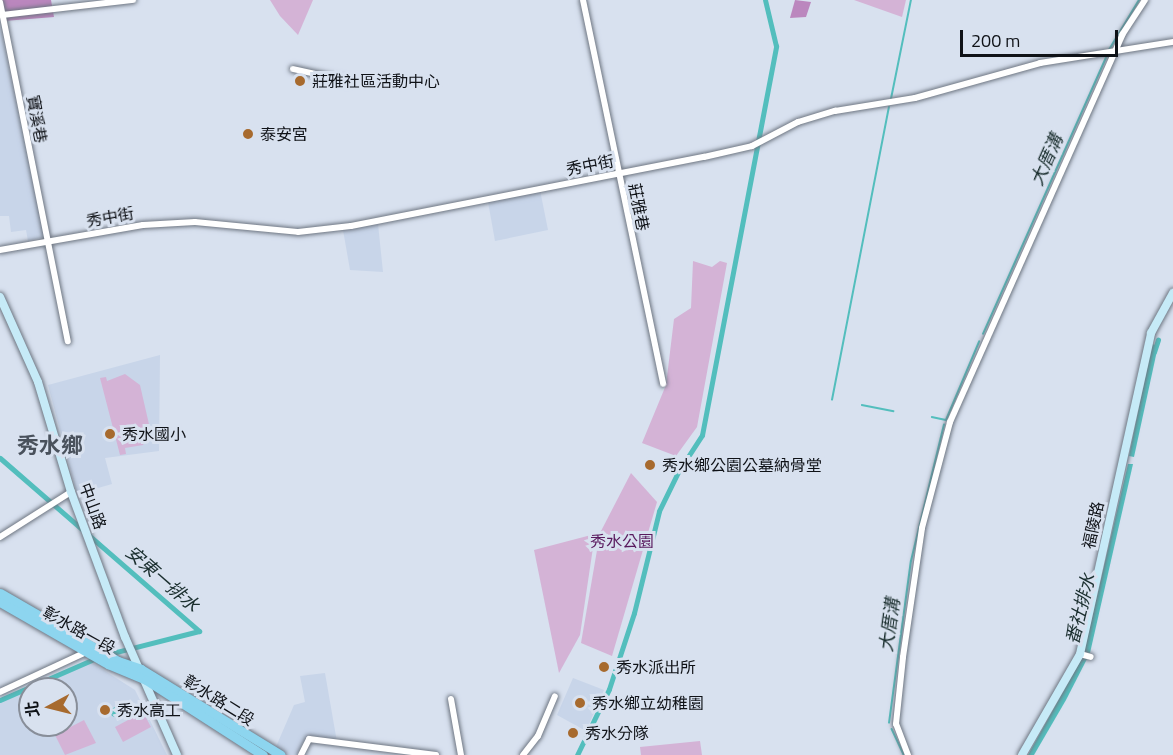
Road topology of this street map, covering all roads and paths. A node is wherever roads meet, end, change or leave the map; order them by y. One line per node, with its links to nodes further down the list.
1 (133, 0): 5 (street)
2 (583, 0): 10 (street, 莊雅巷)
3 (1146, 0): 7 (street)
4 (0, 2): 5 (street, 寶溪巷)
5 (3, 15): 11 (street, 寶溪巷)
6 (1173, 42): 7 (street, 秀中街)
7 (1113, 50): 10 (street, 秀中街); 37 (street)
8 (293, 69): 9 (street)
9 (348, 81)
10 (619, 173): 11 (street, 秀中街); 16 (street, 莊雅巷)
11 (48, 241): 12 (street, 秀中街); 15 (street, 寶溪巷)
12 (0, 250)
13 (1173, 293): 22 (street, 福陵路)
14 (0, 297): 17 (street, 中山路)
15 (68, 340)
16 (663, 384)
17 (71, 492): 18 (street); 24 (street, 中山路)
18 (0, 537)
19 (0, 593): 21 (main road, 彰水路一段)
20 (0, 602): 21 (main road, 彰水路一段)
21 (89, 650): 24 (main road, 彰水路一段); 25 (main road, 彰水路一段); 26 (street)
22 (1080, 654): 23 (street); 38 (street, 福陵路)
23 (1091, 657)
24 (141, 669): 25 (street, 中山路); 29 (main road, 彰水路二段)
25 (146, 680): 29 (main road, 彰水路二段); 30 (street, 中山路)
26 (0, 692)
27 (555, 696): 36 (street)
28 (451, 699): 35 (street)
29 (253, 744): 31 (main road, 彰水路二段); 32 (main road, 彰水路二段)
30 (177, 755)
31 (263, 755)
32 (281, 755)
33 (301, 755): 34 (street)
34 (436, 755)
35 (461, 755)
36 (523, 755)
37 (908, 755)
38 (1022, 755)

